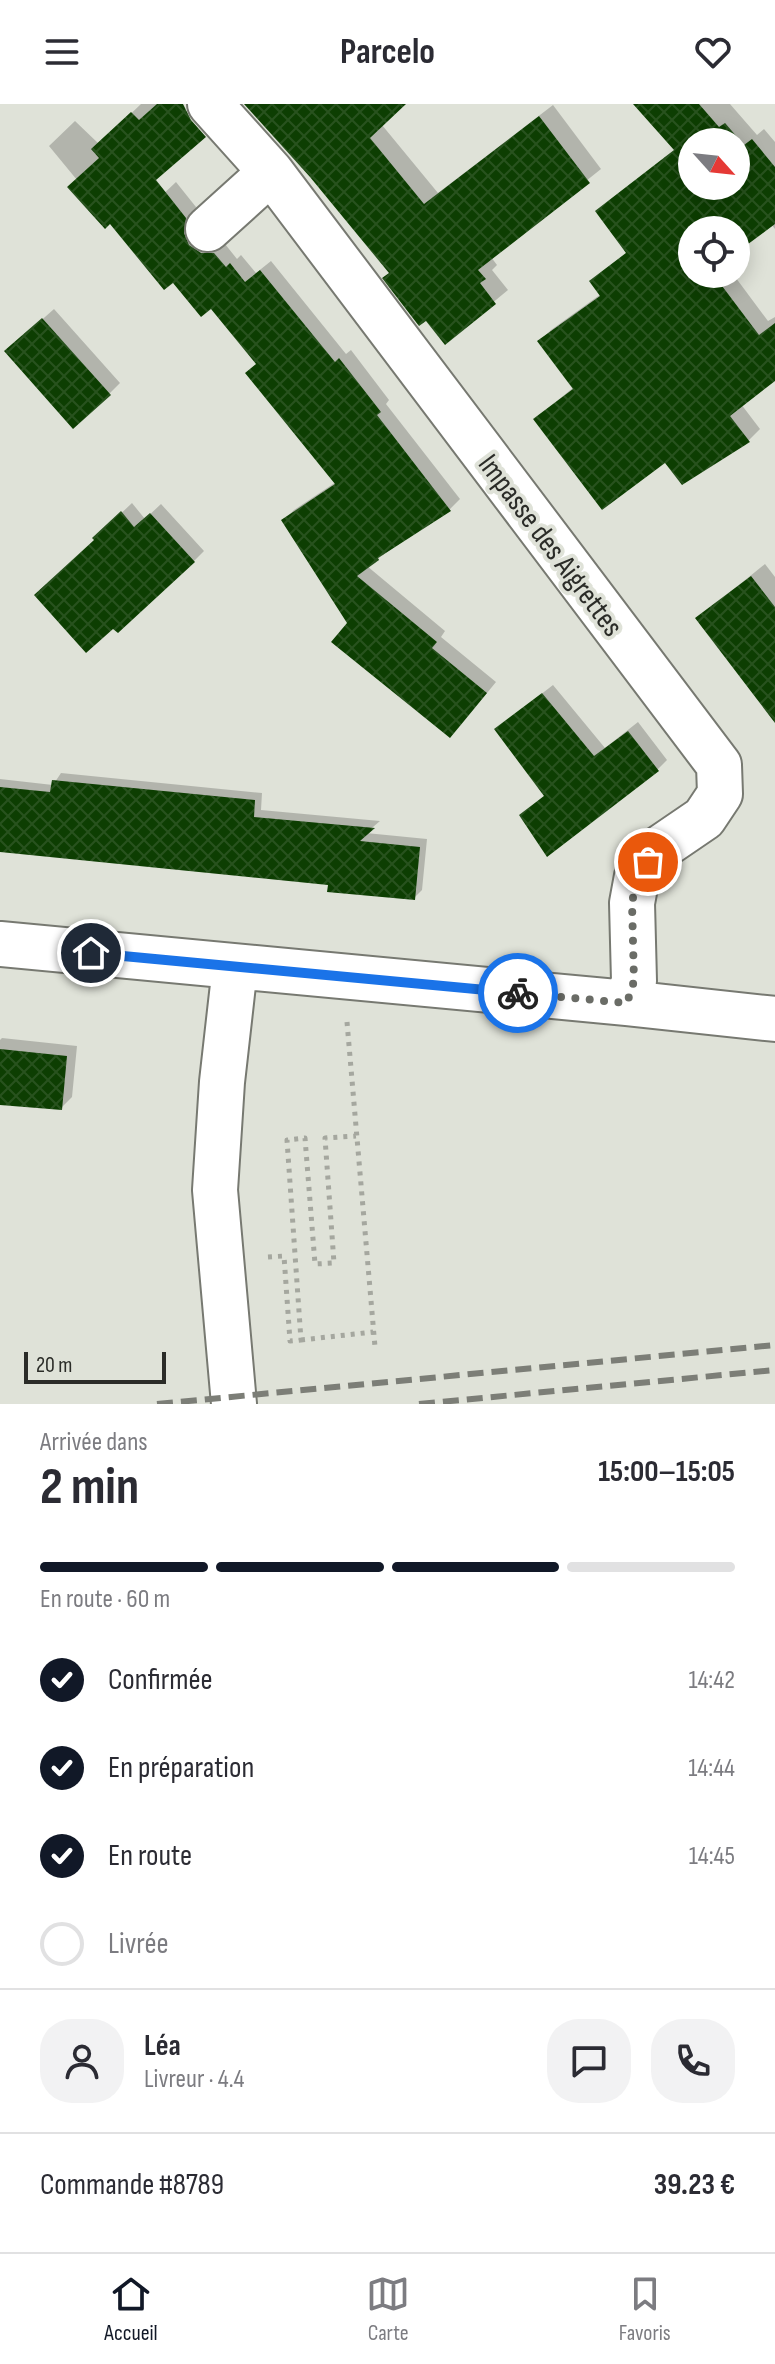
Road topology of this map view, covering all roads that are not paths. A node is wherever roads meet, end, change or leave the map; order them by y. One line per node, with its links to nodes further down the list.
1 (210, 104): 2 (street, Impasse des Aigrettes)
2 (271, 172): 3 (street); 6 (street, Impasse des Aigrettes)
3 (208, 229)
4 (0, 944): 5 (street)
5 (235, 967): 6 (street); 8 (street)
6 (627, 1003): 7 (street)
7 (775, 1019)
8 (234, 1404)

